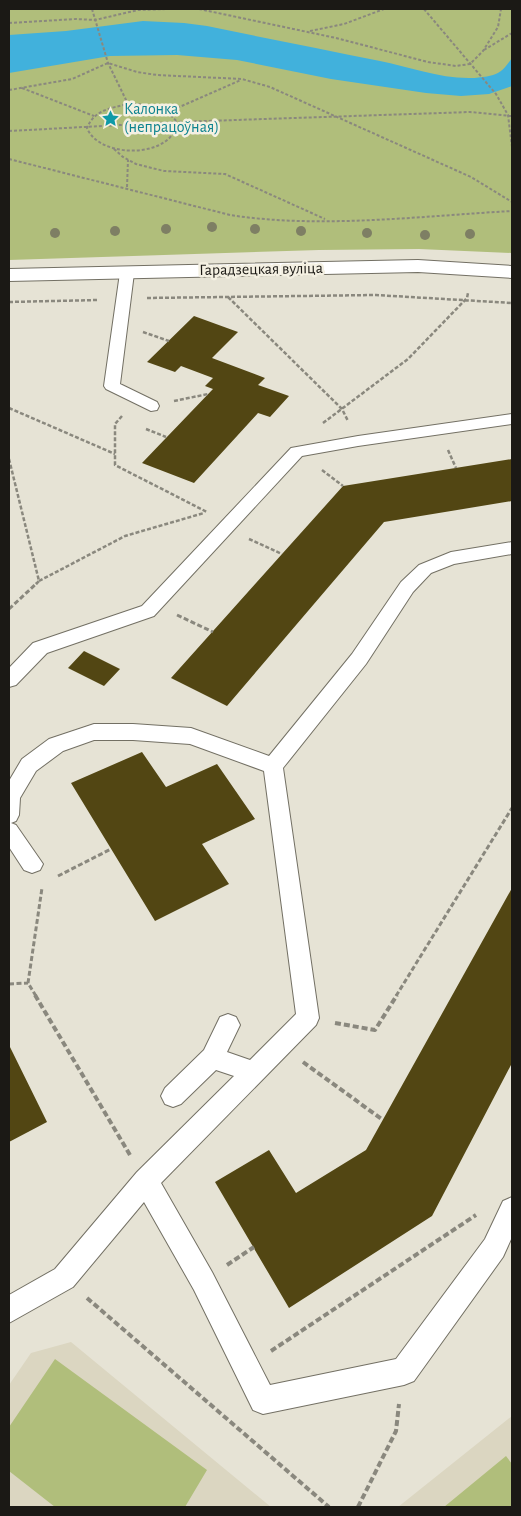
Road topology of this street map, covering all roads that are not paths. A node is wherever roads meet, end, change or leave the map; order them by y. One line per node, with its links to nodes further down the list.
1 (512, 272): 2 (street, Гарадзецкая вуліца)
2 (128, 273): 3 (street, Гарадзецкая вуліца); 4 (lane)
3 (9, 275)
4 (145, 403)
5 (512, 419): 7 (lane)
6 (512, 548): 8 (lane)
7 (9, 680)
8 (273, 766): 9 (lane); 14 (lane)
9 (9, 803)
10 (9, 831): 11 (lane)
11 (32, 864)
12 (228, 1025): 13 (lane)
13 (212, 1058): 14 (lane); 15 (lane)
14 (254, 1072): 16 (lane)
15 (173, 1096)
16 (146, 1182): 17 (lane); 18 (lane)
17 (512, 1210)
18 (9, 1310)

